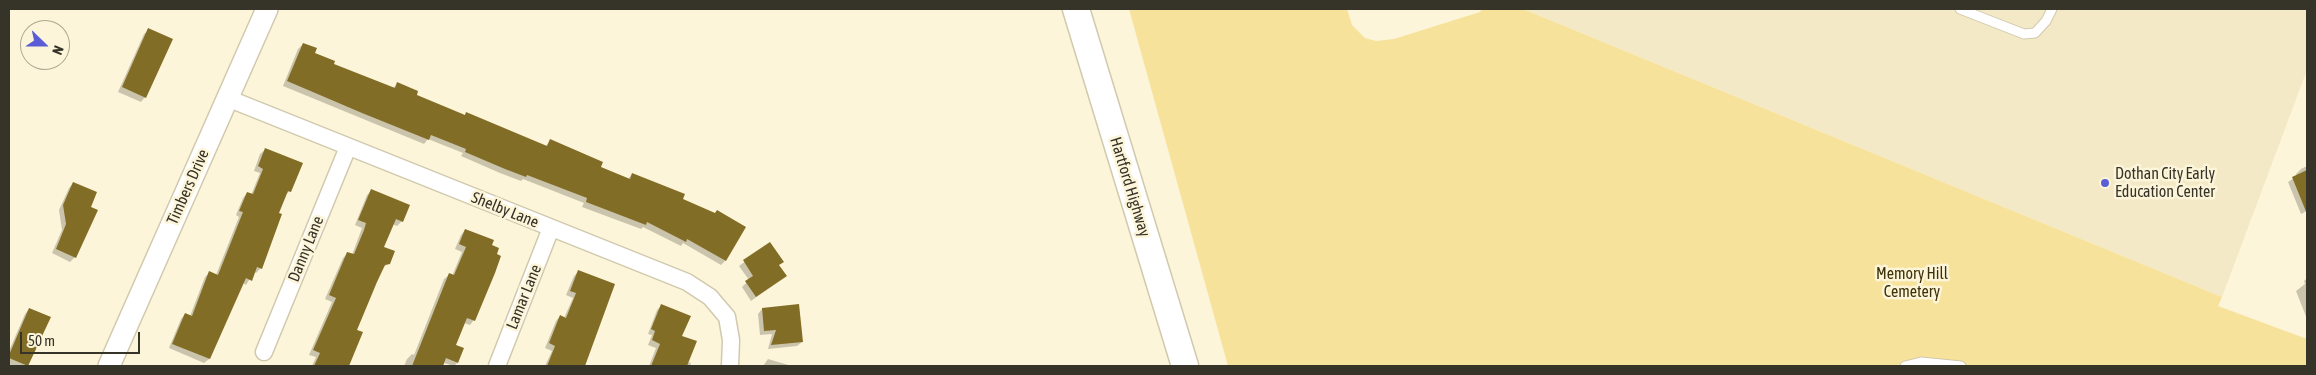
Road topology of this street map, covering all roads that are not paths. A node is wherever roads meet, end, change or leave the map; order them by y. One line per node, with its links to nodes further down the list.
1 (267, 9): 5 (street, Timbers Drive)
2 (1076, 9): 12 (main road, Hartford Highway)
3 (1960, 9): 4 (lane)
4 (2052, 9)
5 (227, 98): 6 (street, Shelby Lane); 9 (street, Timbers Drive)
6 (348, 147): 7 (street, Shelby Lane); 8 (street, Danny Lane)
7 (551, 228): 10 (street, Lamar Lane); 11 (street, Shelby Lane)
8 (264, 352)
9 (109, 366)
10 (496, 366)
11 (730, 366)
12 (1185, 366)
13 (1905, 366): 14 (lane)
14 (1961, 366)

